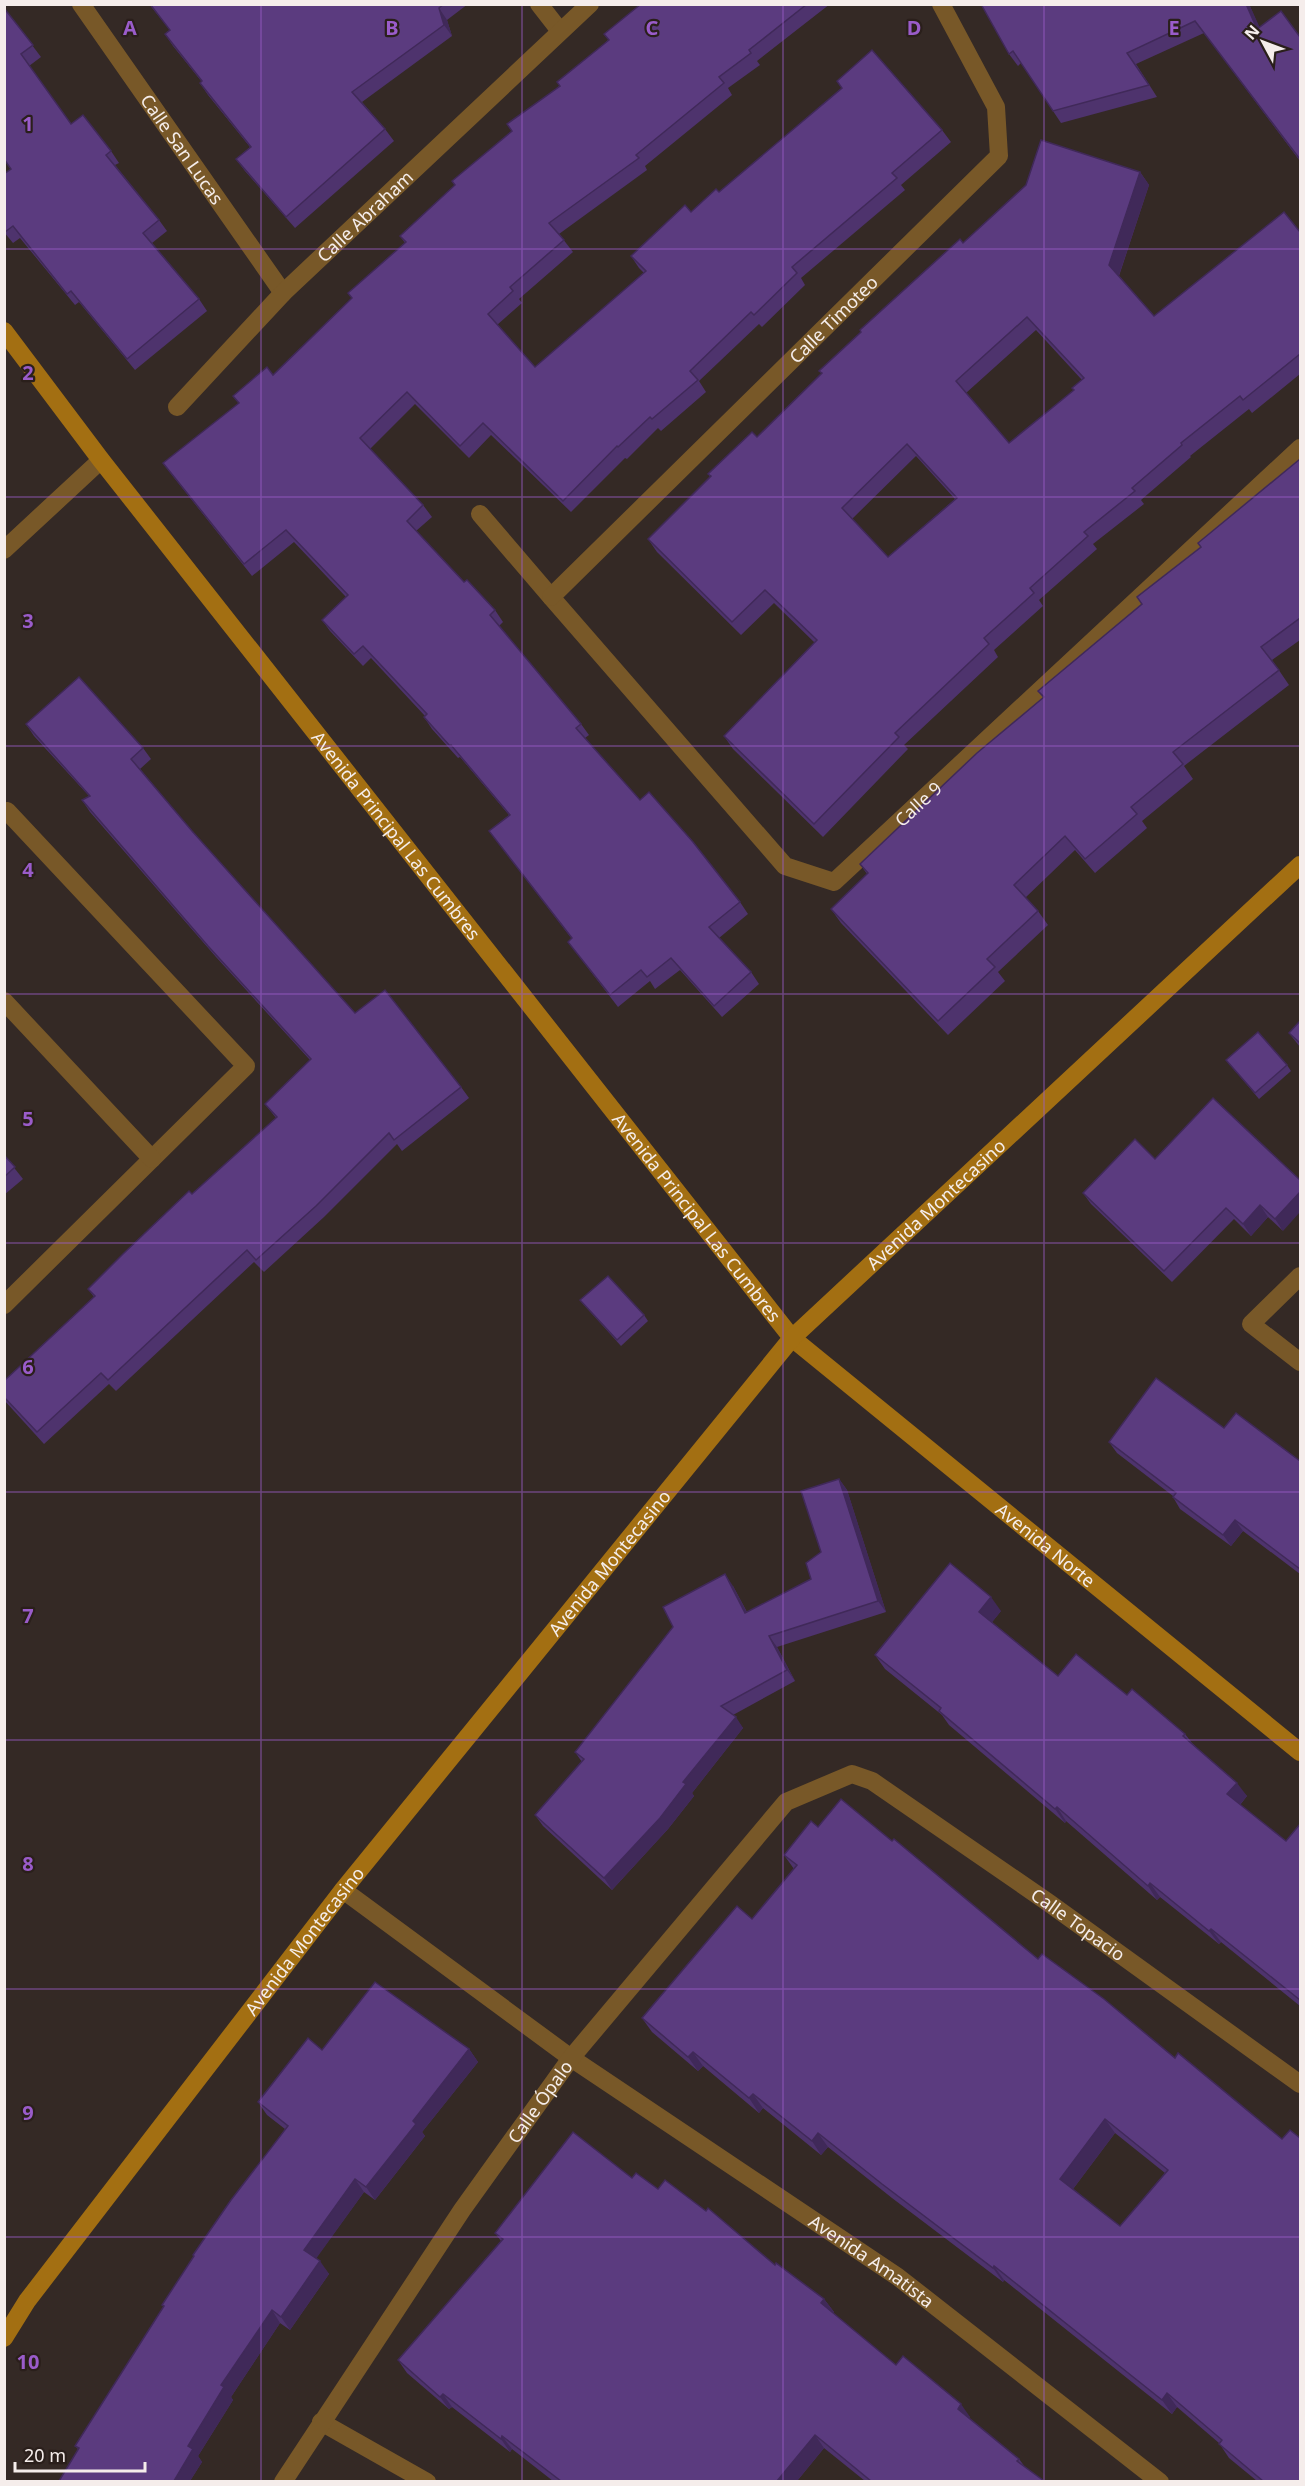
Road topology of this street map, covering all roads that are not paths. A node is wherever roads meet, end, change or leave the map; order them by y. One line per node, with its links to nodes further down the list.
1 (81, 4): 6 (street, Calle San Lucas)
2 (540, 4): 5 (street)
3 (590, 4): 5 (street, Calle Abraham)
4 (941, 4): 13 (street, Calle Timoteo)
5 (560, 31): 6 (street, Calle Abraham)
6 (283, 293): 8 (street, Calle Abraham)
7 (4, 331): 10 (street, Avenida Principal Las Cumbres)
8 (177, 407)
9 (1300, 448): 13 (street, Calle 9)
10 (101, 460): 12 (street); 20 (street, Avenida Principal Las Cumbres)
11 (480, 514): 13 (street)
12 (4, 550)
13 (551, 597)
14 (4, 813): 17 (street)
15 (1300, 865): 20 (street, Avenida Montecasino)
16 (4, 1001): 17 (street)
17 (152, 1159): 19 (street)
18 (1300, 1276): 21 (street)
19 (4, 1305)
20 (792, 1338): 22 (street, Avenida Norte); 24 (street, Avenida Montecasino)
21 (1300, 1362)
22 (1300, 1752)
23 (852, 1774): 25 (street, Calle Ópalo); 26 (street, Calle Topacio)
24 (343, 1890): 25 (street, Avenida Amatista); 27 (street, Avenida Montecasino)
25 (571, 2058): 28 (street, Calle Ópalo); 31 (street, Avenida Amatista)
26 (1300, 2084)
27 (4, 2338)
28 (321, 2422): 29 (street, Calle Ópalo); 30 (street)
29 (283, 2481)
30 (427, 2481)
31 (1160, 2481)

